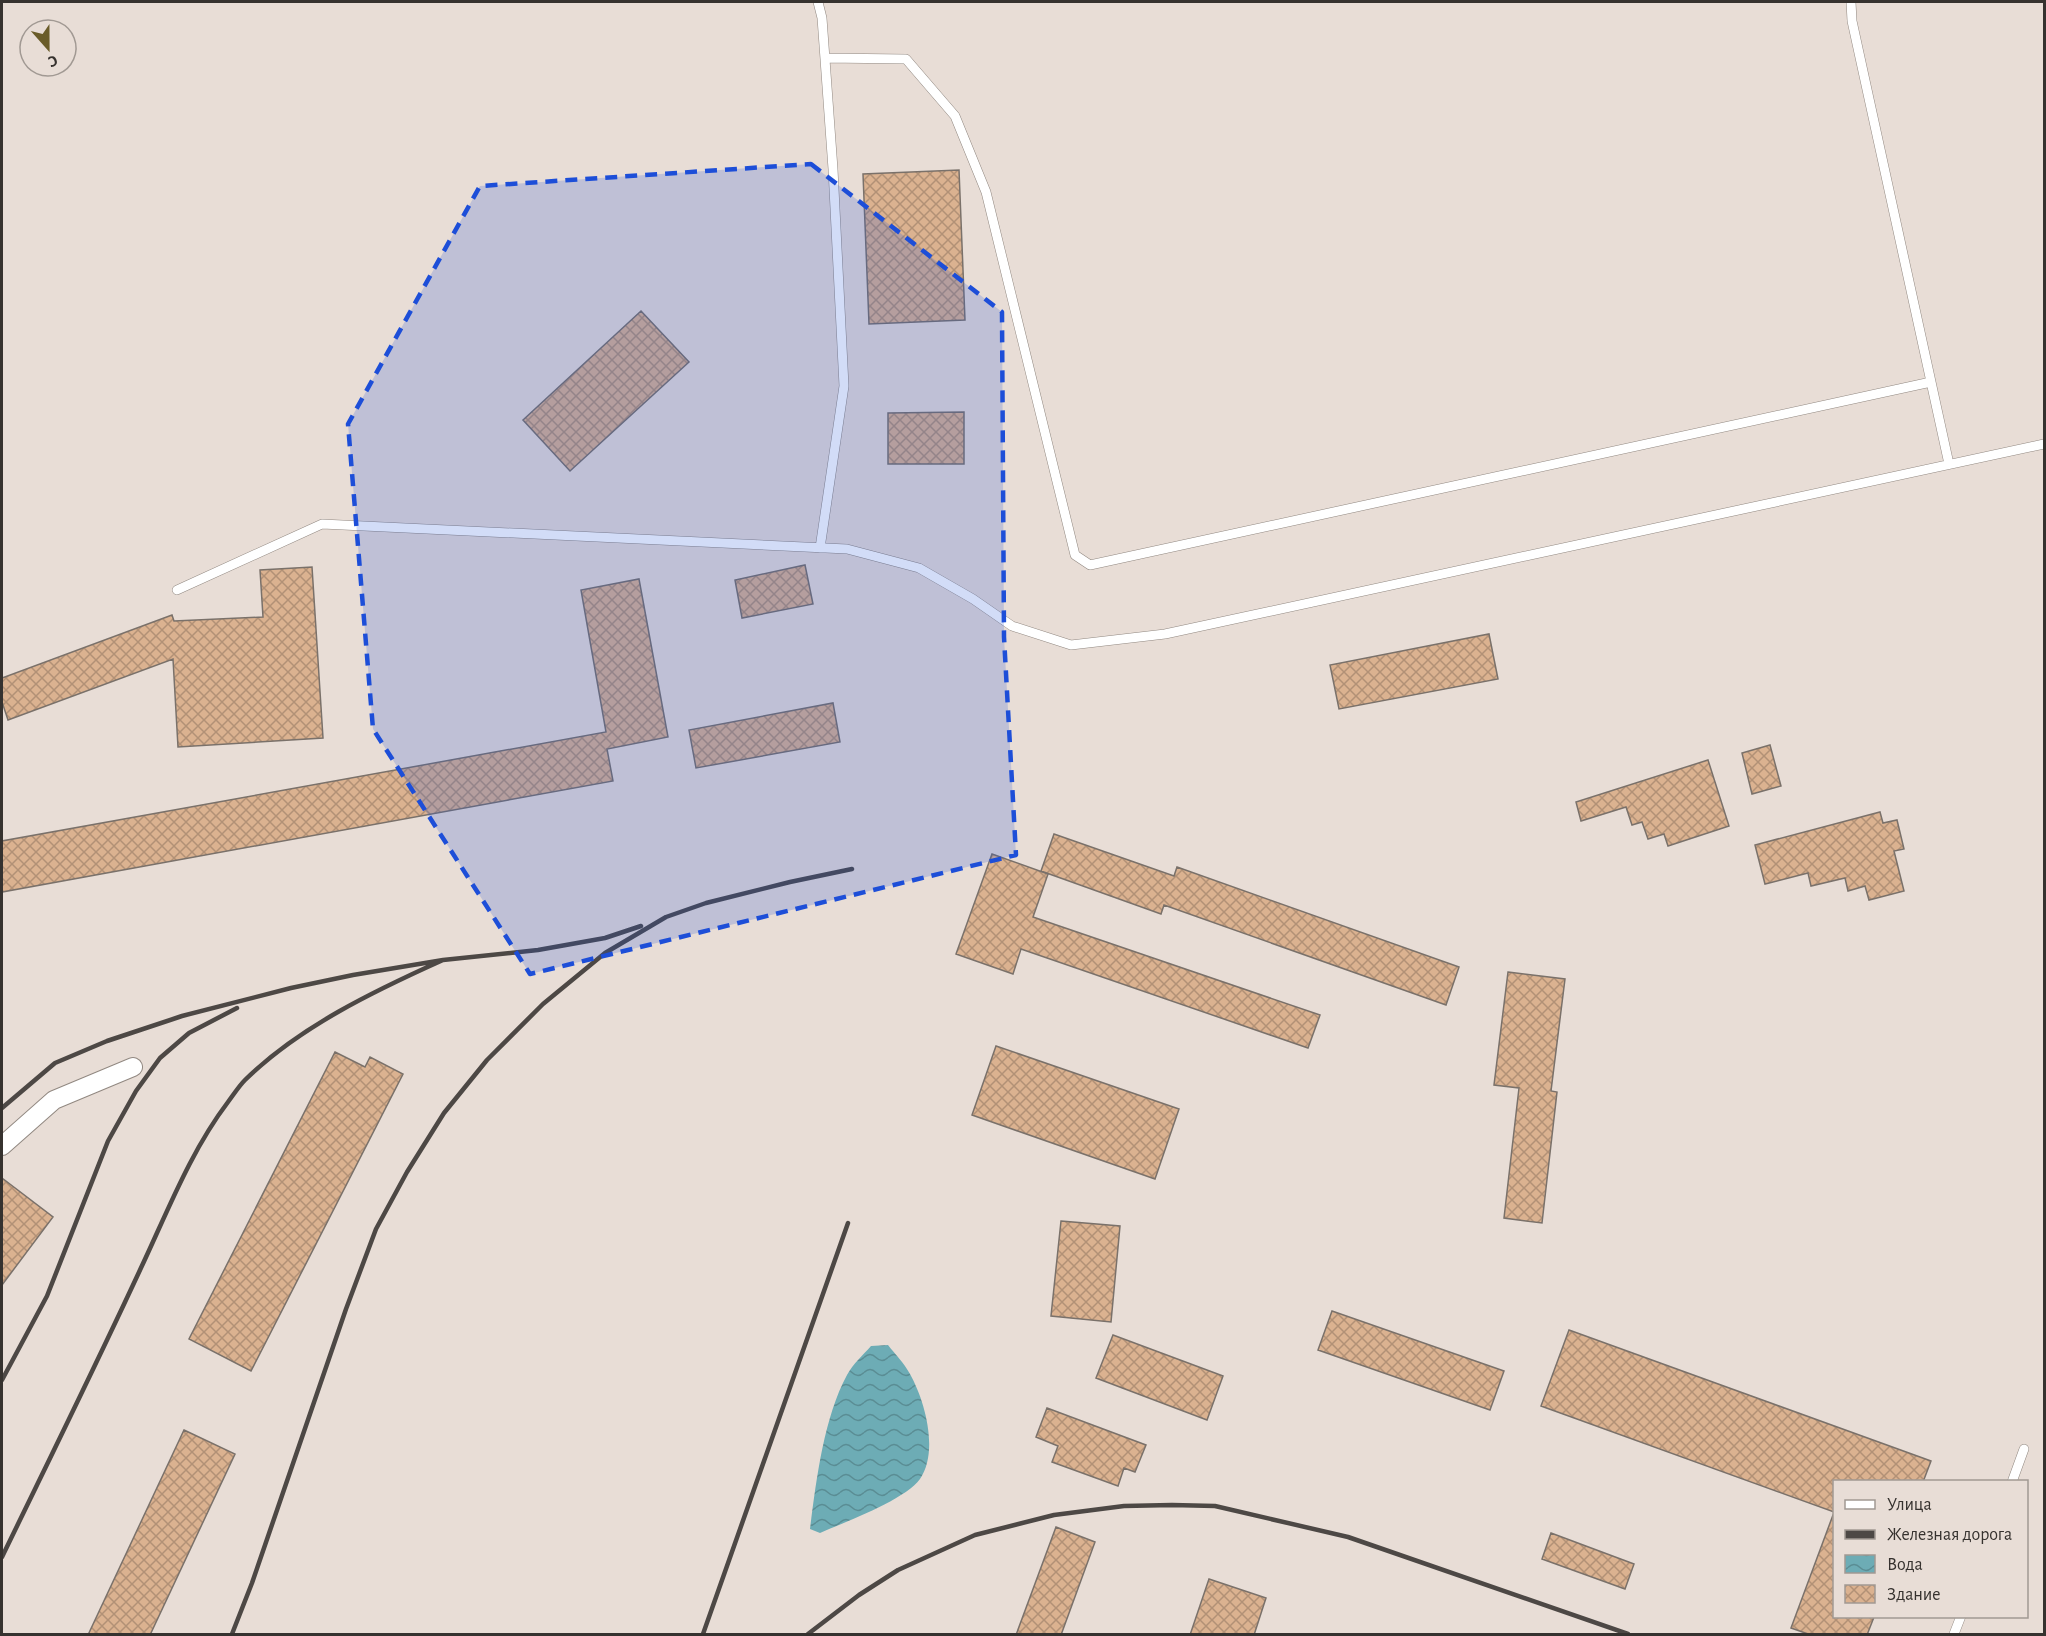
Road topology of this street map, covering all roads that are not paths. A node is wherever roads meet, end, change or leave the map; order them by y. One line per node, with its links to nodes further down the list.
1 (818, 2): 3 (lane)
2 (1851, 2): 4 (lane)
3 (825, 58): 4 (lane); 7 (lane)
4 (1931, 382): 6 (lane)
5 (2044, 444): 6 (lane)
6 (1949, 464): 7 (lane)
7 (820, 548): 8 (lane)
8 (177, 590)
9 (133, 1066): 10 (street)
10 (2, 1146)
11 (2024, 1449): 12 (lane)
12 (2013, 1480)
13 (1961, 1618): 14 (lane)
14 (1954, 1635)

